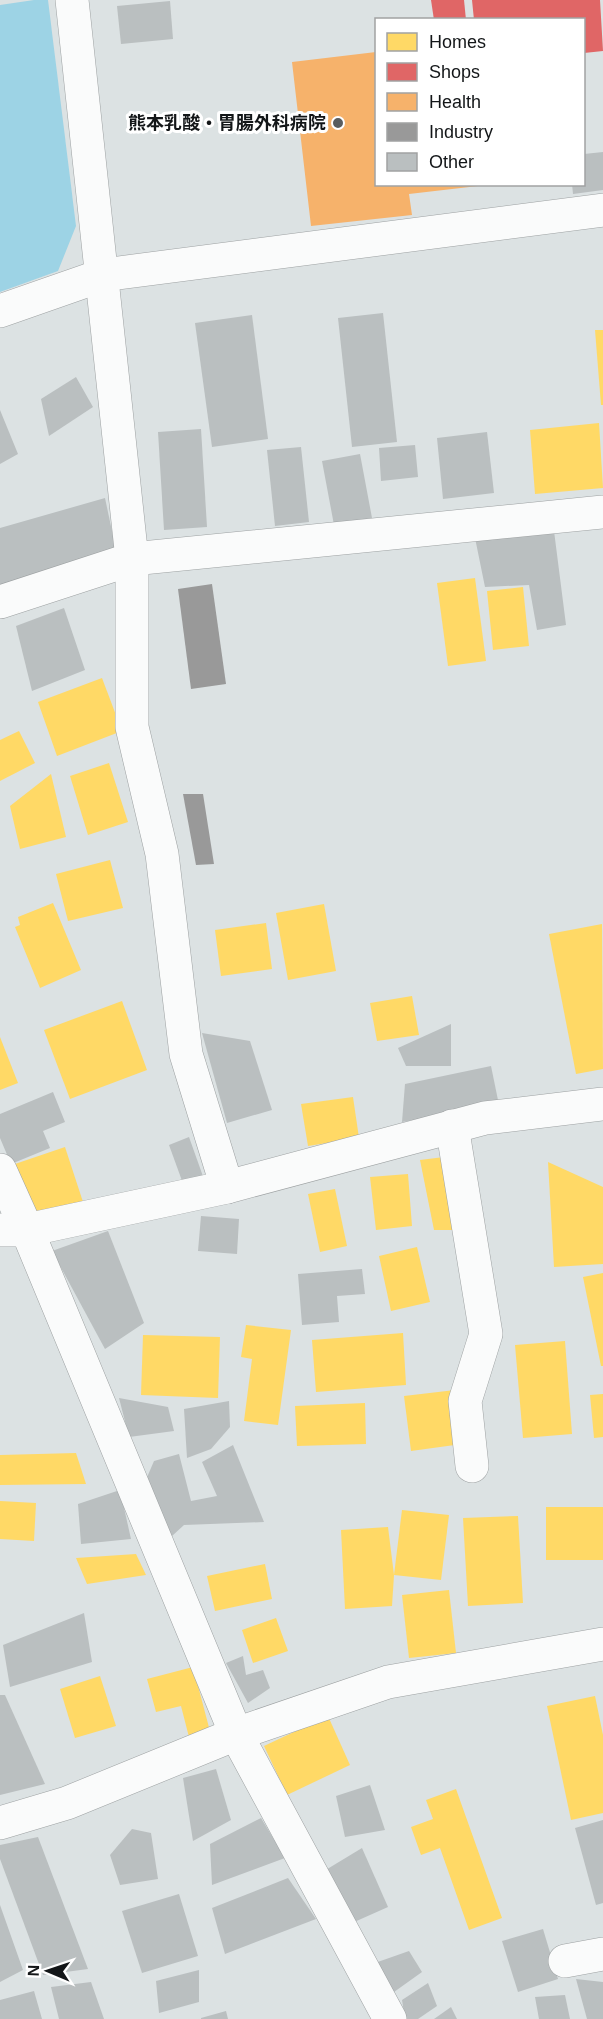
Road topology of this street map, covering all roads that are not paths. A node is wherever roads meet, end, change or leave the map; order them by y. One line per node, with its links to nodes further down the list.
1 (72, 0): 3 (street)
2 (603, 210): 3 (street)
3 (103, 275): 4 (street); 6 (street)
4 (0, 311)
5 (603, 512): 6 (street)
6 (132, 559): 7 (street); 11 (street)
7 (0, 602)
8 (603, 1104): 9 (street)
9 (452, 1126): 11 (street); 13 (street)
10 (0, 1170): 12 (street)
11 (227, 1187): 12 (street)
12 (14, 1230): 15 (street)
13 (472, 1466)
14 (603, 1644): 15 (street)
15 (236, 1734): 16 (street); 19 (street)
16 (0, 1823)
17 (603, 1954): 18 (street)
18 (565, 1961)
19 (390, 2019)

